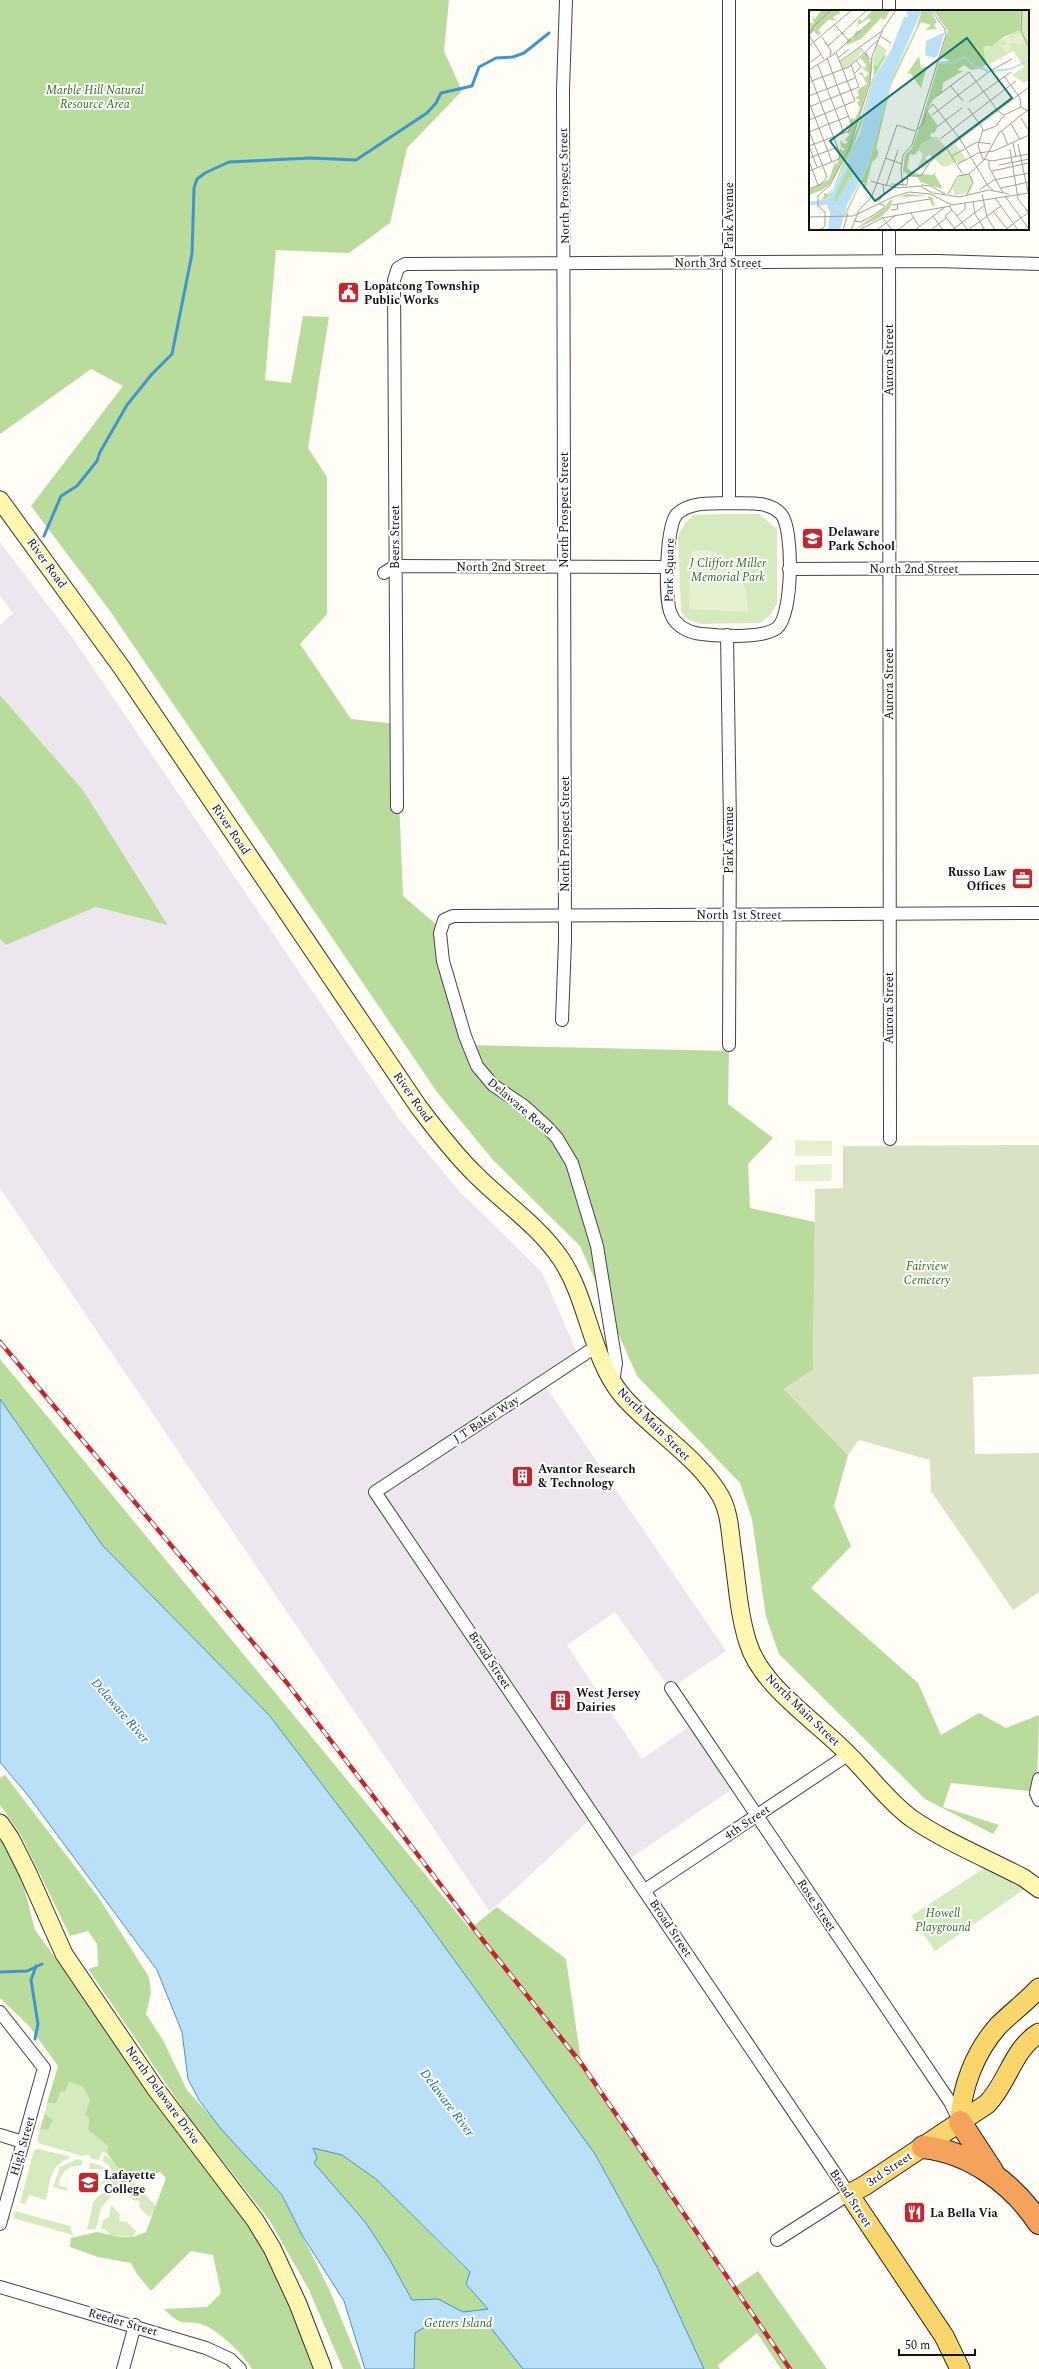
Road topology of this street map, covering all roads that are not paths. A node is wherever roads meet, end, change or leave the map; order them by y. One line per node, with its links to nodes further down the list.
1 (566, 0): 7 (street, North Prospect Street)
2 (729, 0): 8 (street, Park Avenue)
3 (888, 0): 4 (street)
4 (889, 10)
5 (889, 230): 6 (street, Aurora Street)
6 (889, 262): 8 (street, North 3rd Street); 9 (street, North 3rd Street); 17 (street, Aurora Street)
7 (565, 263): 8 (street, North 3rd Street); 10 (street, North 3rd Street); 15 (street, North Prospect Street)
8 (729, 263): 12 (street, Park Avenue)
9 (1039, 264)
10 (398, 268): 13 (street, Beers Street)
11 (0, 500): 30 (street, River Road)
12 (729, 503): 14 (street, Park Square); 18 (street, Park Square)
13 (395, 566): 15 (street, North 2nd Street); 19 (street); 21 (street, Beers Street)
14 (668, 567): 15 (street, North 2nd Street); 20 (street, Park Square)
15 (564, 568): 25 (street, North Prospect Street)
16 (1039, 568): 17 (street, North 2nd Street)
17 (889, 569): 18 (street, North 2nd Street); 24 (street, Aurora Street)
18 (789, 570): 20 (street, Park Square)
19 (384, 573)
20 (727, 635): 23 (street, Park Avenue)
21 (397, 807)
22 (1039, 913): 24 (street, North 1st Street)
23 (729, 915): 24 (street, North 1st Street); 25 (street, North 1st Street); 28 (street, Park Avenue)
24 (889, 915): 29 (street, Aurora Street)
25 (565, 916): 26 (street, North 1st Street); 27 (street, North Prospect Street)
26 (442, 924): 31 (street, Delaware Road)
27 (562, 1020)
28 (729, 1045)
29 (890, 1139)
30 (597, 1346): 31 (street, North Main Street); 32 (street, J T Baker Way)
31 (613, 1382): 34 (street, North Main Street)
32 (375, 1492): 40 (street, Broad Street)
33 (671, 1688): 37 (street, Rose Street)
34 (849, 1754): 37 (street, 4th Street); 39 (street, North Main Street)
35 (1039, 1779): 36 (street)
36 (1039, 1800)
37 (757, 1816): 40 (street, 4th Street); 44 (street, Rose Street)
38 (0, 1822): 57 (street, North Delaware Drive)
39 (1039, 1889)
40 (645, 1890): 49 (street, Broad Street)
41 (1039, 1988): 44 (main road)
42 (0, 2012): 46 (street, High Street)
43 (1039, 2033): 44 (main road, 3rd Street)
44 (960, 2122): 47 (main road, 3rd Street); 48 (highway)
45 (0, 2135): 46 (street)
46 (23, 2142): 51 (street, High Street)
47 (923, 2146): 48 (highway); 49 (main road, 3rd Street)
48 (996, 2176): 50 (highway)
49 (849, 2194): 52 (street, 3rd Street); 58 (main road, Broad Street)
50 (1039, 2223)
51 (0, 2224)
52 (777, 2240)
53 (0, 2287): 54 (street, Reeder Street)
54 (135, 2326): 55 (street); 56 (street, Reeder Street)
55 (123, 2369)
56 (240, 2369)
57 (323, 2369)
58 (960, 2369)

